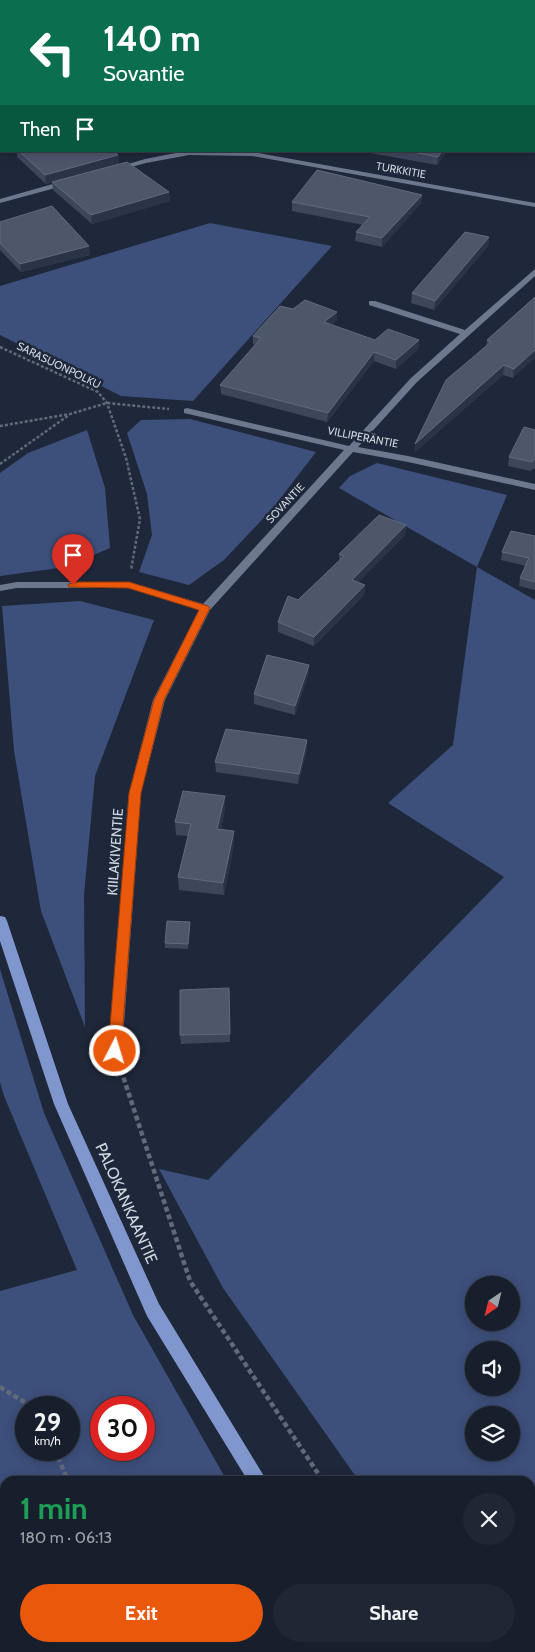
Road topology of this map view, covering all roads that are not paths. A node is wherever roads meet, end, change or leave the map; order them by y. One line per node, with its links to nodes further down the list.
1 (109, 171): 4 (street, TURKKITIE)
2 (72, 181): 3 (street)
3 (0, 201)
4 (535, 205)
5 (535, 272): 7 (street, SOVANTIE)
6 (372, 303): 7 (street)
7 (466, 333): 9 (street, SOVANTIE)
8 (187, 411): 9 (street, VILLIPERÄNTIE)
9 (352, 449): 10 (street, VILLIPERÄNTIE); 12 (street, SOVANTIE)
10 (535, 487)
11 (0, 588): 12 (street)
12 (205, 608): 14 (street, KIILAKIVENTIE)
13 (0, 921): 15 (main road, PALOKANKAANTIE)
14 (115, 1051)
15 (255, 1476)

